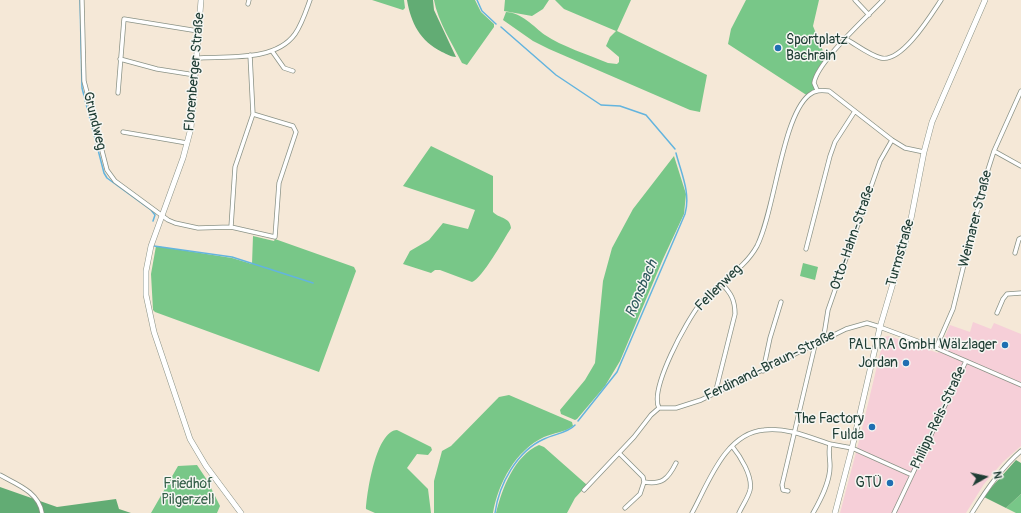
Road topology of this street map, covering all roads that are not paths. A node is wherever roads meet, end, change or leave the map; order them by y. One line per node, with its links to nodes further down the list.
1 (82, 0): 28 (street, Grundweg)
2 (200, 0): 9 (street, Florenberger Straße)
3 (310, 0): 11 (street)
4 (856, 0): 8 (street)
5 (883, 0): 8 (street)
6 (940, 0): 10 (street)
7 (985, 0): 26 (street, Turmstraße)
8 (869, 15): 10 (street)
9 (198, 32): 13 (street, Florenberger Straße); 14 (street)
10 (846, 39): 17 (street)
11 (272, 51): 12 (street); 15 (street)
12 (250, 55): 13 (street); 21 (street)
13 (196, 58): 16 (street, Florenberger Straße)
14 (120, 59): 16 (street); 19 (street)
15 (293, 71)
16 (194, 75): 24 (street, Florenberger Straße)
17 (818, 90): 20 (street); 33 (street, Fellenweg)
18 (1021, 91): 25 (street, Weimarer Straße)
19 (118, 93)
20 (855, 111): 23 (street); 31 (street)
21 (253, 114): 29 (street); 29 (street, Grundweg)
22 (123, 132): 24 (street, Florenberger Straße)
23 (892, 140): 26 (street); 38 (street, Otto-Hahn-Straße)
24 (187, 143): 28 (street, Florenberger Straße)
25 (994, 151): 27 (street); 40 (street, Weimarer Straße)
26 (924, 152): 37 (street, Turmstraße)
27 (1021, 166)
28 (162, 215): 29 (street, Grundweg); 60 (street, Florenberger Straße)
29 (231, 227)
30 (1021, 238): 32 (street)
31 (806, 249)
32 (1015, 253)
33 (721, 283): 44 (street); 45 (street, Fellenweg)
34 (1021, 293): 36 (street)
35 (781, 302): 42 (street)
36 (997, 313)
37 (880, 327): 38 (street, Ferdinand-Braun-Straße); 40 (street, Ferdinand-Braun-Straße); 49 (street, Turmstraße)
38 (823, 341): 39 (street, Ferdinand-Braun-Straße)
39 (815, 345): 42 (street, Ferdinand-Braun-Straße); 46 (street)
40 (936, 348): 41 (street, Ferdinand-Braun-Straße)
41 (966, 361): 43 (street, Ferdinand-Braun-Straße); 54 (street, Philipp-Reis-Straße)
42 (763, 371): 44 (street, Ferdinand-Braun-Straße)
43 (1021, 385)
44 (715, 394): 45 (street, Ferdinand-Braun-Straße)
45 (659, 408): 51 (street)
46 (794, 433): 47 (street, Philipp-Reis-Straße); 48 (street, Philipp-Reis-Straße); 57 (street)
47 (830, 444): 49 (street, Philipp-Reis-Straße); 63 (street)
48 (732, 446): 61 (street, Philipp-Reis-Straße); 62 (street)
49 (852, 448): 54 (street, Philipp-Reis-Straße); 64 (street, Turmstraße)
50 (1021, 451): 66 (street)
51 (619, 453): 55 (street); 56 (street)
52 (676, 463): 55 (street)
53 (0, 475): 59 (street)
54 (912, 475): 65 (street, Philipp-Reis-Straße)
55 (644, 482): 58 (street)
56 (584, 490)
57 (788, 492)
58 (625, 508)
59 (42, 513)
60 (241, 513)
61 (692, 513)
62 (739, 513)
63 (814, 513)
64 (835, 513)
65 (894, 513)
66 (972, 513)

